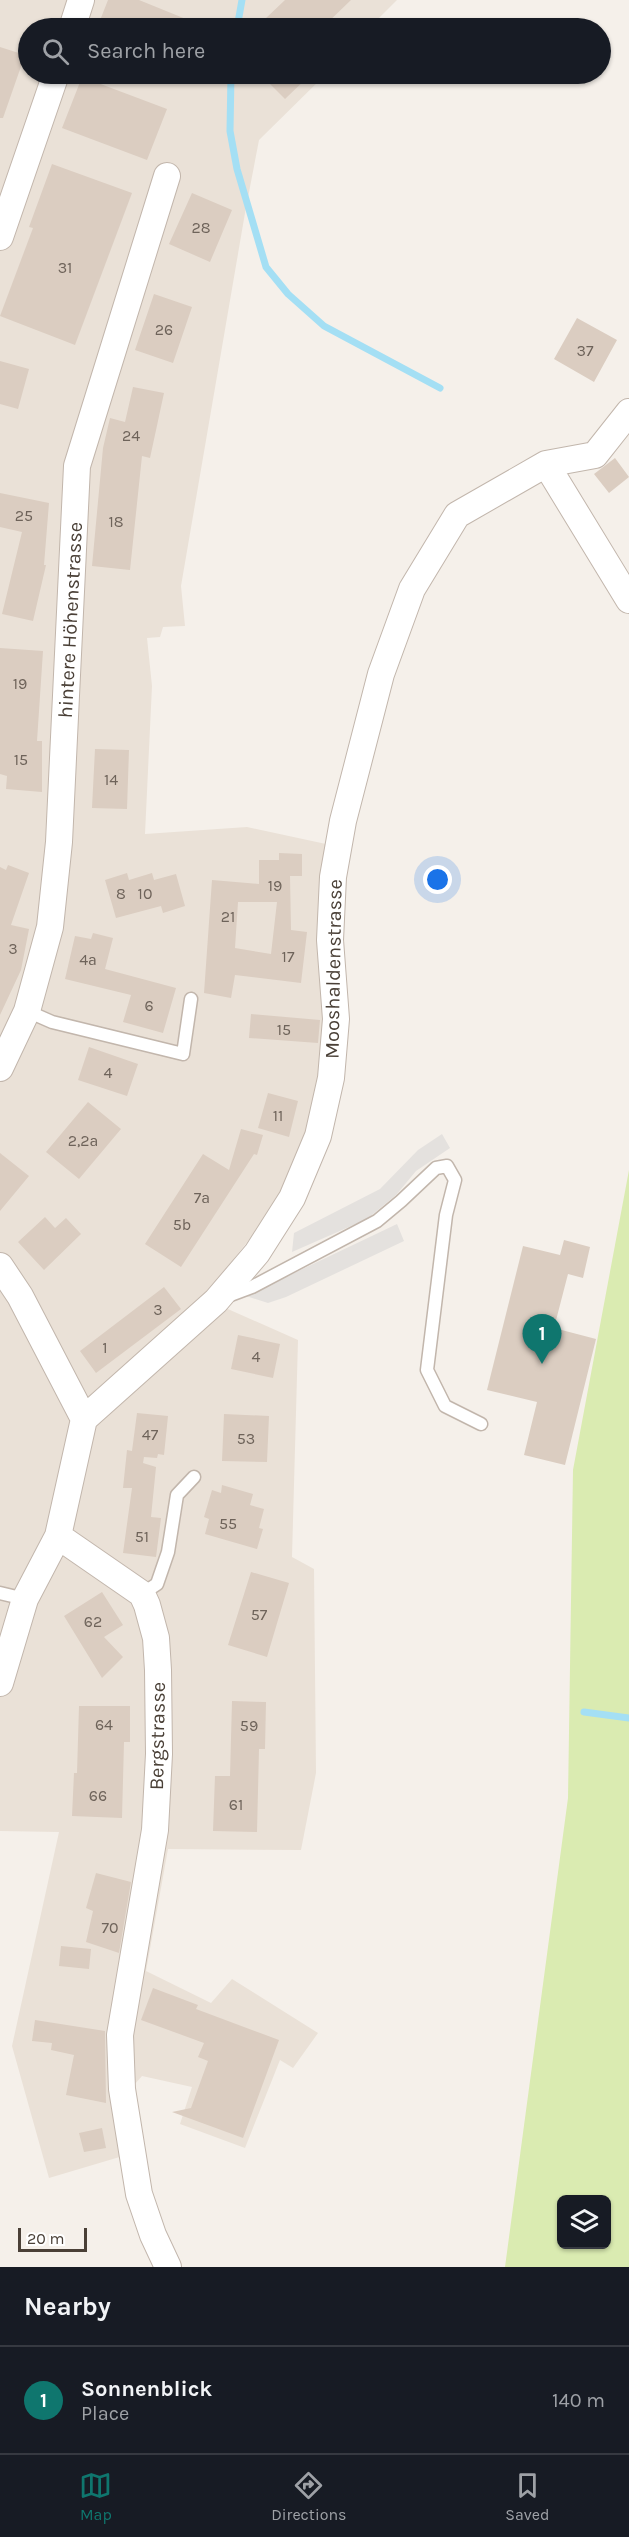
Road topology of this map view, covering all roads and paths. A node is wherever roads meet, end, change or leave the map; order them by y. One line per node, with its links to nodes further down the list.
1 (81, 0): 2 (street)
2 (75, 18)
3 (53, 84): 5 (street)
4 (167, 176): 10 (street, hintere Höhenstrasse)
5 (0, 237)
6 (629, 412): 7 (street, Mooshaldenstrasse)
7 (546, 464): 8 (street); 13 (street, Mooshaldenstrasse)
8 (629, 600)
9 (190, 999): 10 (lane)
10 (27, 1011): 11 (street, hintere Höhenstrasse)
11 (0, 1068)
12 (0, 1266): 14 (street)
13 (216, 1300): 14 (street, Mooshaldenstrasse); 15 (lane)
14 (84, 1419): 17 (street)
15 (481, 1425)
16 (194, 1477): 19 (lane)
17 (58, 1536): 19 (street); 20 (street)
18 (0, 1593): 20 (lane)
19 (142, 1594): 22 (street, Bergstrasse)
20 (25, 1599): 21 (street)
21 (0, 1683)
22 (168, 2267)

